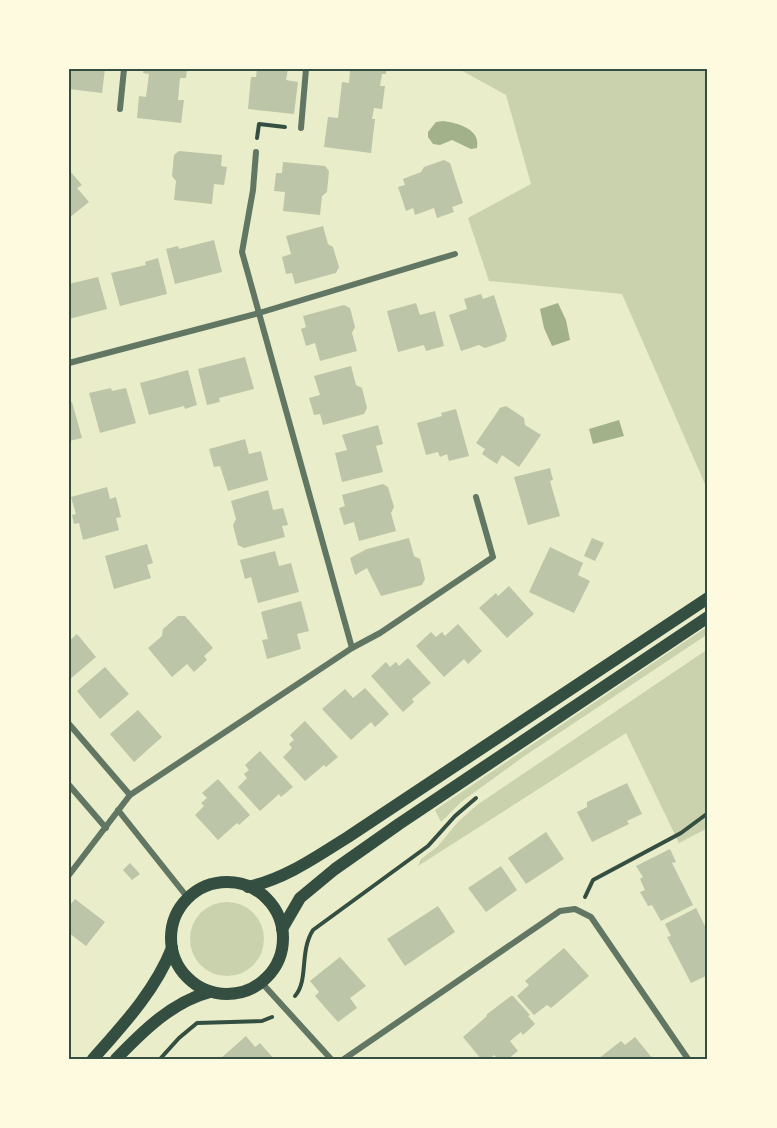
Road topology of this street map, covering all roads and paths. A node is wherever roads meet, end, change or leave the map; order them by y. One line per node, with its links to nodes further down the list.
1 (124, 69): 3 (street)
2 (306, 69): 4 (street)
3 (120, 109)
4 (301, 128): 5 (path)
5 (256, 152): 7 (street)
6 (455, 254): 7 (street)
7 (259, 313): 8 (street); 12 (street)
8 (69, 363)
9 (476, 497): 12 (street)
10 (708, 598): 21 (main road)
11 (708, 617): 24 (main road)
12 (352, 648): 16 (street)
13 (69, 724): 16 (street)
14 (69, 785): 19 (street)
15 (482, 794): 28 (path)
16 (130, 795): 17 (street)
17 (118, 810): 19 (street); 22 (street)
18 (708, 813): 23 (path)
19 (106, 828): 20 (street)
20 (69, 875)
21 (248, 887): 22 (main road); 24 (main road)
22 (188, 898): 25 (main road)
23 (579, 910): 34 (street); 35 (street)
24 (282, 929): 26 (main road)
25 (172, 948): 27 (main road); 30 (main road)
26 (261, 982): 27 (main road); 33 (street)
27 (210, 992): 31 (main road)
28 (296, 995)
29 (272, 1016): 32 (path)
30 (93, 1059)
31 (116, 1059)
32 (160, 1059)
33 (331, 1059)
34 (344, 1059)
35 (688, 1059)

